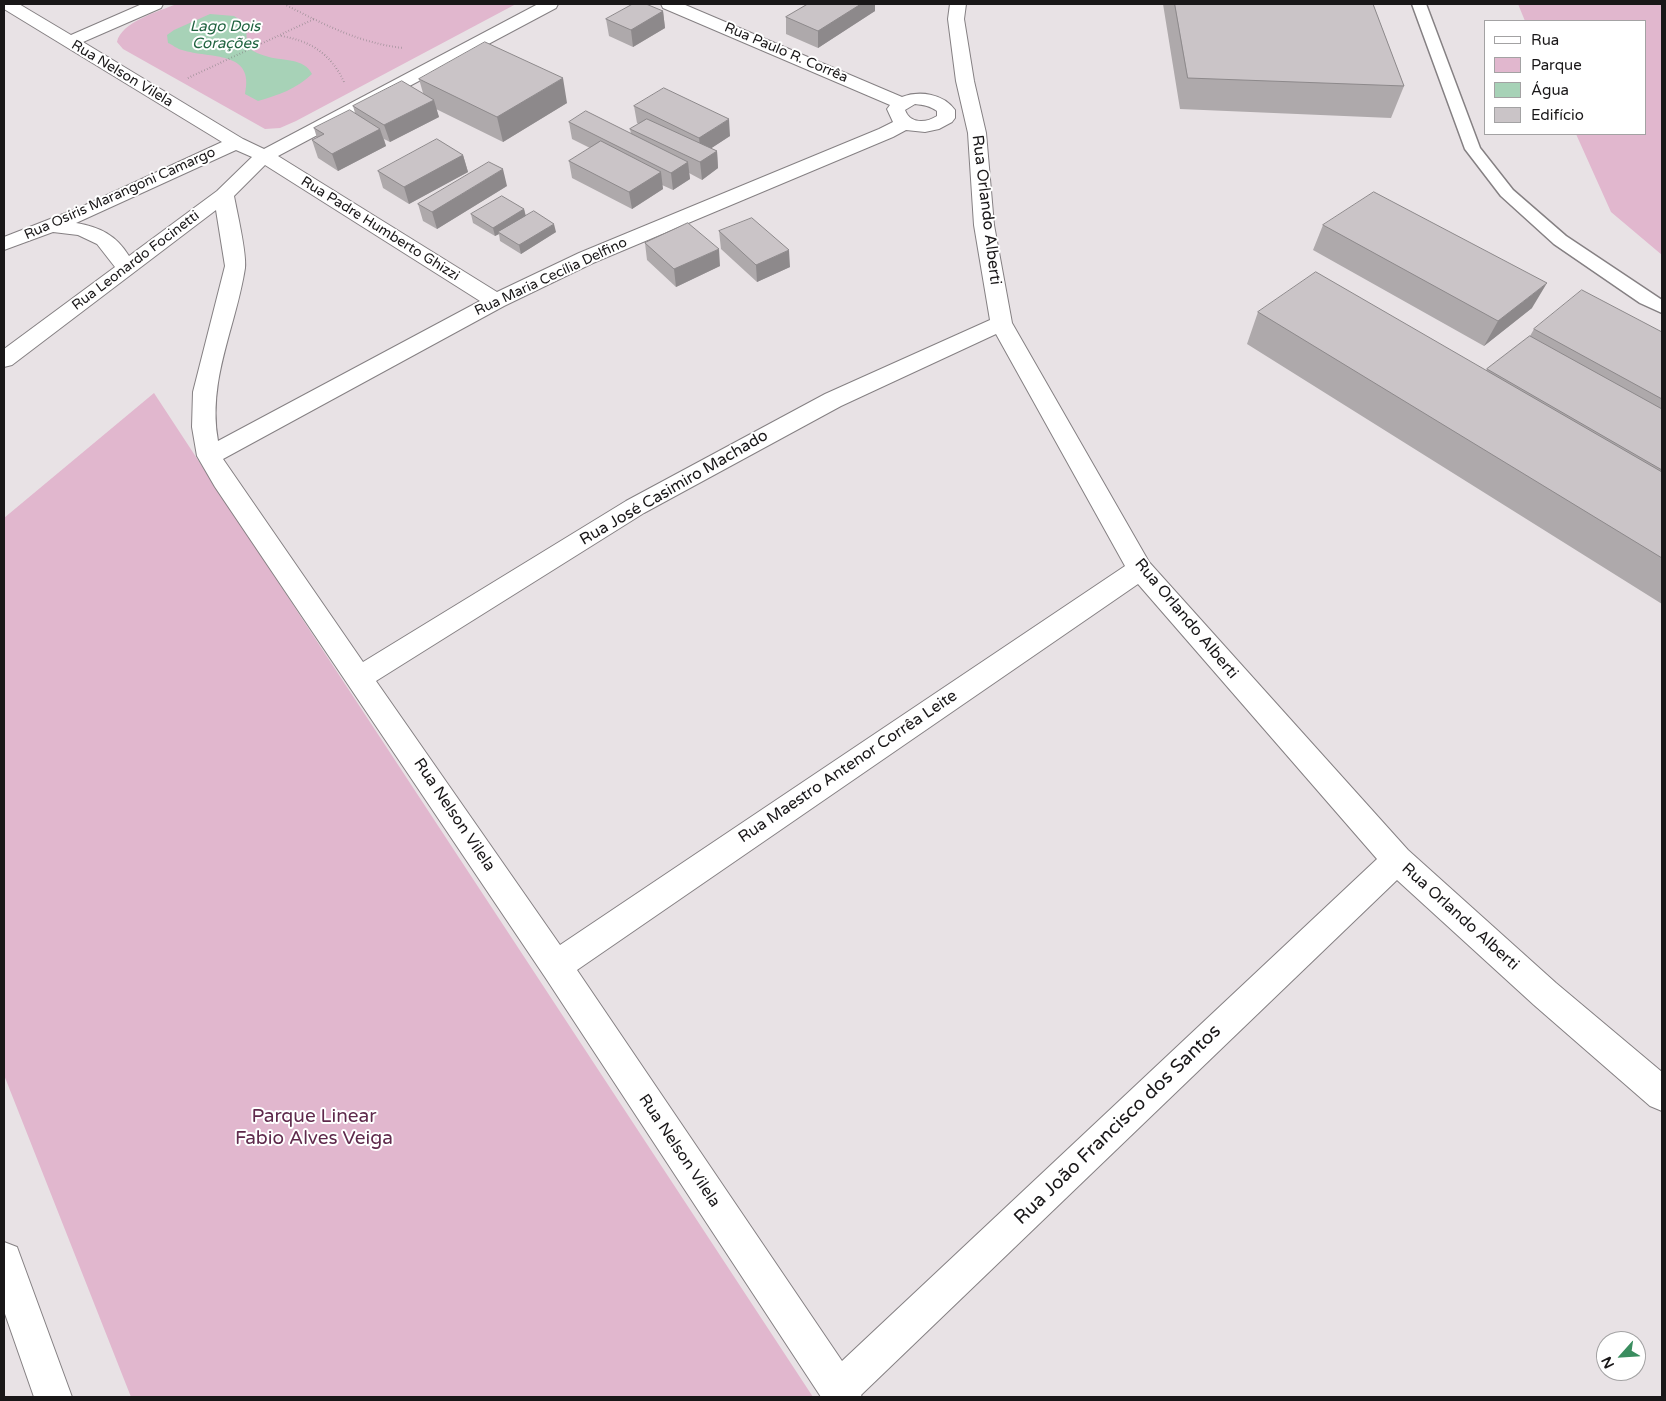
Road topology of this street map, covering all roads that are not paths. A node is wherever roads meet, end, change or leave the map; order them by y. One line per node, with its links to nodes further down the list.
1 (8, 4): 7 (street, Rua Nelson Vilela)
2 (155, 4): 7 (street)
3 (550, 4): 12 (street, Rua Leonardo Focinetti)
4 (669, 4): 8 (street, Rua Paulo R. Corrêa)
5 (958, 4): 10 (street, Rua Orlando Alberti)
6 (1419, 4): 18 (lane)
7 (68, 42): 11 (street, Rua Nelson Vilela)
8 (903, 113): 9 (street); 9 (street); 17 (street, Rua Maria Cecília Delfino)
9 (946, 118): 10 (street)
10 (977, 133): 19 (street, Rua Orlando Alberti)
11 (236, 143): 12 (street, Rua Nelson Vilela); 14 (street, Rua Osíris Marangoni Camargo)
12 (264, 156): 13 (street, Rua Leonardo Focinetti); 17 (street, Rua Padre Humberto Ghizzi)
13 (224, 195): 16 (street, Rua Leonardo Focinetti); 21 (street, Rua Nelson Vilela)
14 (52, 226): 15 (street, Rua Osíris Marangoni Camargo); 16 (street)
15 (4, 244)
16 (126, 268): 20 (street, Rua Leonardo Focinetti)
17 (496, 301): 21 (street, Rua Maria Cecília Delfino)
18 (1662, 307)
19 (1001, 323): 22 (street, Rua Orlando Alberti); 23 (street, Rua José Casimiro Machado)
20 (4, 360)
21 (209, 456): 23 (street, Rua Nelson Vilela)
22 (1140, 569): 24 (street, Rua Orlando Alberti); 25 (street, Rua Maestro Antenor Corrêa Leite)
23 (360, 678): 25 (street, Rua Nelson Vilela)
24 (1397, 860): 26 (street, Rua Orlando Alberti); 28 (street, Rua João Francisco dos Santos)
25 (556, 966): 28 (street, Rua Nelson Vilela)
26 (1662, 1094)
27 (4, 1260): 29 (street)
28 (840, 1394)
29 (53, 1397)

